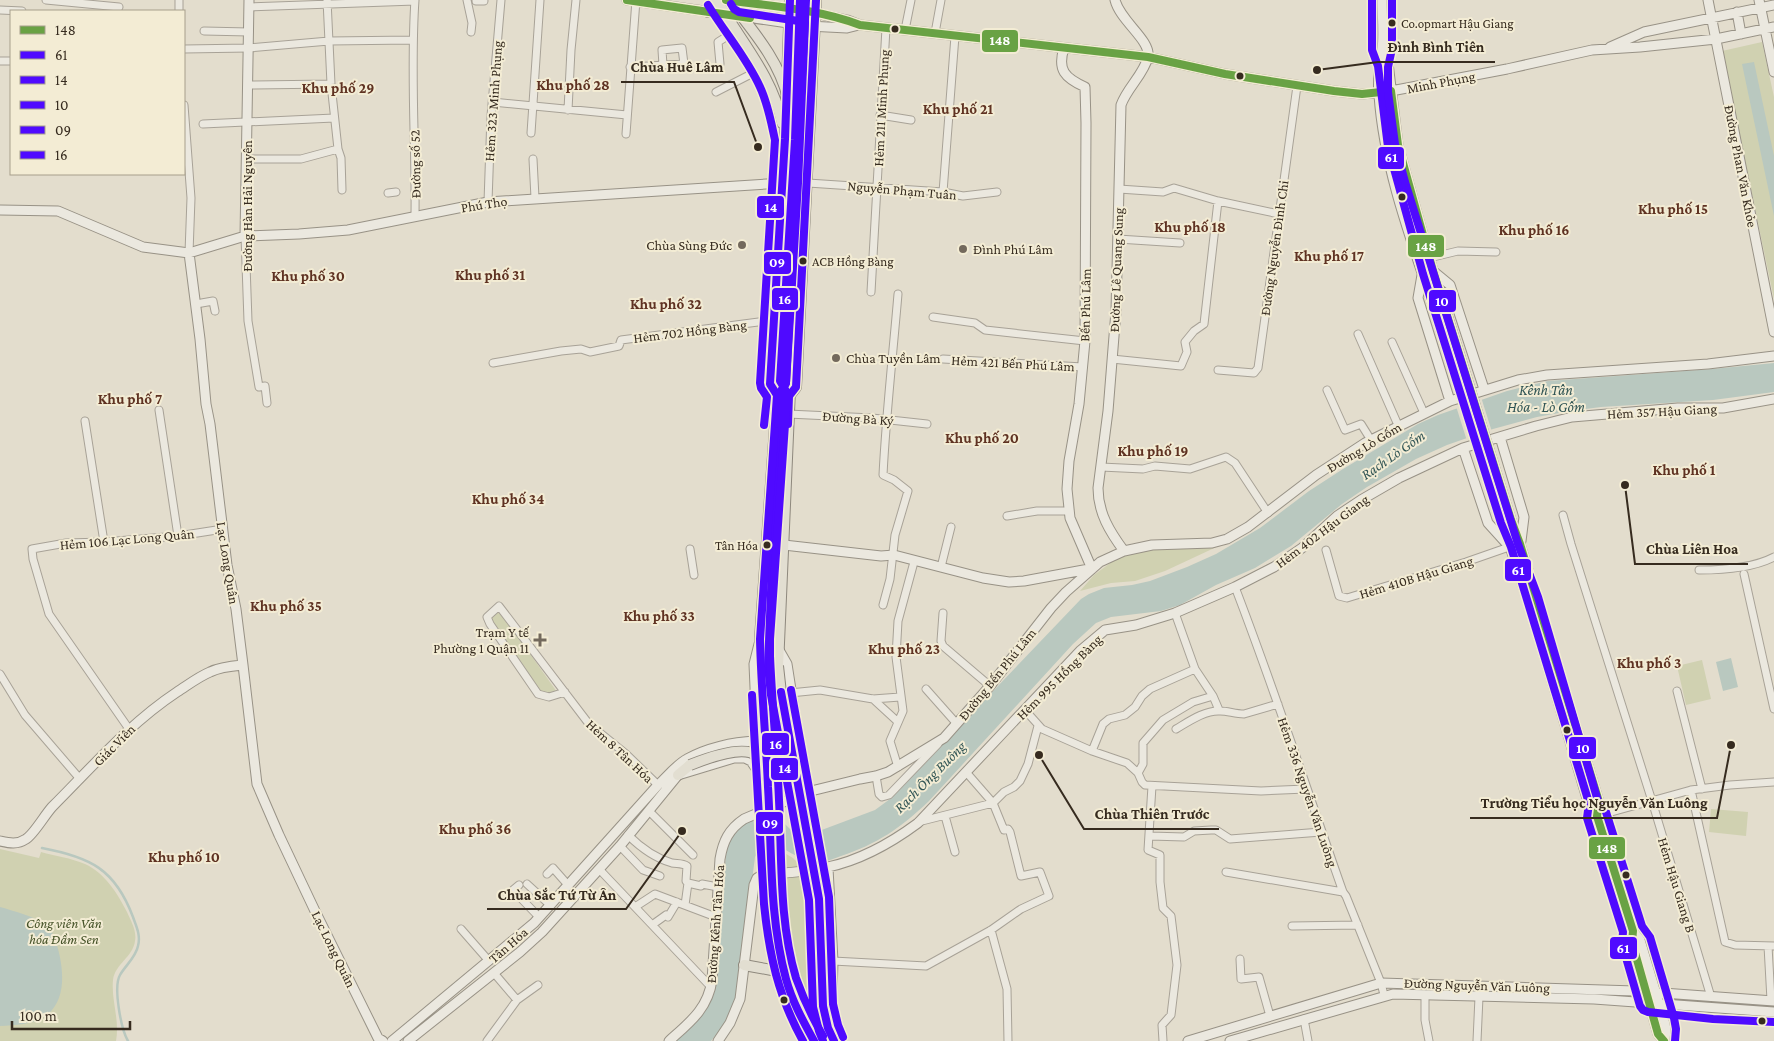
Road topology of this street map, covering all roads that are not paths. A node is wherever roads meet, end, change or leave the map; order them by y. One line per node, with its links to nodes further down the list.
1 (46, 0): 27 (street)
2 (415, 0): 19 (street); 47 (street, Đường số 52)
3 (467, 0): 42 (street)
4 (476, 0): 20 (street)
5 (501, 0): 68 (street, Hẻm 323 Minh Phụng)
6 (540, 0): 69 (street)
7 (576, 0): 70 (street)
8 (633, 0): 28 (main road, Minh Phụng); 57 (street)
9 (717, 0): 28 (main road); 31 (main road)
10 (727, 0): 21 (main road, Minh Phụng); 80 (main road, bridge)
11 (799, 0): 80 (main road, bridge)
12 (806, 0): 118 (main road, bridge)
13 (816, 0): 30 (main road)
14 (910, 0): 39 (street)
15 (940, 0): 43 (street)
16 (1115, 0): 54 (main road)
17 (1382, 0): 52 (main road)
18 (1708, 0): 32 (main road, Đường Phan Văn Khỏe)
19 (371, 1): 22 (street)
20 (484, 1)
21 (741, 1): 24 (main road, Minh Phụng)
22 (326, 2): 23 (street); 48 (street)
23 (249, 4): 41 (main road, Đường Hàn Hải Nguyên)
24 (790, 4): 30 (main road, Minh Phụng); 33 (main road)
25 (1760, 4): 26 (main road, Minh Phụng); 29 (main road, Minh Phụng); 37 (main road)
26 (1774, 5)
27 (119, 6)
28 (708, 12): 31 (main road, Minh Phụng)
29 (1737, 12): 32 (main road, Minh Phụng); 44 (main road)
30 (815, 13): 34 (main road, Minh Phụng); 35 (main road)
31 (725, 14): 33 (main road, Minh Phụng); 38 (main road)
32 (1712, 18): 46 (main road, Đường Phan Văn Khỏe); 53 (main road, Minh Phụng)
33 (789, 23): 35 (main road, Minh Phụng); 63 (main road)
34 (860, 25): 35 (main road, Minh Phụng); 36 (main road, Minh Phụng)
35 (815, 27): 66 (main road)
36 (886, 28): 39 (main road, Minh Phụng); 72 (street, Hẻm 211 Minh Phụng)
37 (1770, 28): 44 (main road, Minh Phụng); 59 (main road)
38 (737, 30): 55 (street); 58 (main road)
39 (905, 30): 43 (main road, Minh Phụng)
40 (204, 31): 41 (street)
41 (249, 32): 49 (main road, Đường Hàn Hải Nguyên)
42 (471, 32)
43 (935, 33): 45 (main road, Minh Phụng)
44 (1741, 34): 46 (main road, Minh Phụng)
45 (955, 36): 50 (main road, Minh Phụng); 90 (street)
46 (1716, 39): 53 (main road, Minh Phụng); 113 (main road, Đường Phan Văn Khỏe)
47 (412, 40): 48 (street); 98 (street, Đường số 52)
48 (329, 41): 49 (street); 60 (street)
49 (248, 48): 51 (street); 61 (main road, Đường Hàn Hải Nguyên)
50 (1064, 48): 54 (main road, Minh Phụng); 115 (main road, Bến Phú Lâm)
51 (185, 49)
52 (1382, 49): 64 (main road); 67 (main road)
53 (1605, 49): 64 (main road, Minh Phụng)
54 (1148, 57): 62 (main road, Minh Phụng); 87 (main road, Đường Lê Quang Sung)
55 (720, 64)
56 (663, 65): 57 (street)
57 (630, 67): 71 (street)
58 (761, 68): 65 (street); 80 (main road)
59 (1774, 72)
60 (331, 84): 61 (street); 74 (street)
61 (248, 85): 76 (main road, Đường Hàn Hải Nguyên)
62 (1297, 86): 67 (main road, Minh Phụng); 97 (street, Đường Nguyễn Đình Chi)
63 (787, 91): 66 (main road); 80 (main road)
64 (1391, 91): 67 (main road, Minh Phụng); 104 (main road)
65 (716, 92)
66 (812, 93): 85 (main road)
67 (1378, 93): 106 (main road)
68 (493, 102): 69 (street); 95 (street, Hẻm 323 Minh Phụng)
69 (532, 106): 70 (street); 78 (street)
70 (568, 110): 71 (street)
71 (627, 115): 79 (street)
72 (880, 115): 75 (street); 86 (street, Hẻm 211 Minh Phụng)
73 (185, 118): 103 (street)
74 (334, 118): 76 (street); 81 (street)
75 (911, 120)
76 (247, 123): 77 (street); 82 (main road, Đường Hàn Hải Nguyên)
77 (203, 124)
78 (531, 133)
79 (626, 134)
80 (789, 136): 84 (main road); 118 (main road)
81 (338, 149): 82 (street); 88 (street)
82 (247, 159): 99 (main road, Đường Hàn Hải Nguyên)
83 (533, 159): 93 (street)
84 (783, 183): 93 (main road, Phú Thọ); 112 (main road)
85 (808, 183): 86 (street, Nguyễn Phạm Tuân); 127 (main road)
86 (876, 188): 90 (street, Nguyễn Phạm Tuân); 107 (street, Hẻm 211 Minh Phụng)
87 (1120, 189): 94 (street); 100 (main road, Đường Lê Quang Sung)
88 (342, 190)
89 (396, 192): 92 (street)
90 (943, 192): 91 (street, Nguyễn Phạm Tuân)
91 (997, 192)
92 (388, 193)
93 (535, 198): 95 (main road, Phú Thọ)
94 (1218, 201): 97 (street); 120 (street)
95 (488, 202): 98 (main road, Phú Thọ)
96 (0, 210): 103 (main road)
97 (1279, 214): 123 (street, Đường Nguyễn Đình Chi)
98 (415, 216): 99 (main road, Phú Thọ)
99 (245, 236): 103 (main road, Phú Thọ); 130 (street, Đường Hàn Hải Nguyên)
100 (1118, 239): 101 (street); 120 (main road, Đường Lê Quang Sung)
101 (1180, 243)
102 (1496, 252): 104 (street)
103 (189, 253): 109 (main road, Lạc Long Quân)
104 (1429, 258): 105 (main road)
105 (1432, 271): 125 (main road); 146 (main road, bridge)
106 (1422, 274): 129 (main road); 146 (main road, bridge)
107 (871, 292)
108 (898, 294): 134 (street)
109 (196, 304): 110 (street); 148 (main road, Lạc Long Quân)
110 (215, 311)
111 (934, 316): 115 (street)
112 (774, 320): 121 (street, Hẻm 702 Hồng Bàng); 126 (main road)
113 (1774, 332)
114 (1358, 334): 137 (street)
115 (1084, 341): 122 (main road, Bến Phú Lâm)
116 (1392, 342): 132 (street)
117 (1774, 356): 125 (main road, Đường Lò Gốm)
118 (785, 357): 126 (main road); 127 (main road)
119 (943, 359): 122 (street, Hẻm 421 Bến Phú Lâm)
120 (1112, 359): 141 (main road, Đường Lê Quang Sung)
121 (493, 363)
122 (1083, 367): 142 (main road, Bến Phú Lâm)
123 (1218, 370)
124 (1327, 390): 139 (street)
125 (1484, 390): 129 (main road, Đường Lò Gốm)
126 (777, 395): 169 (main road)
127 (789, 396): 133 (main road)
128 (1774, 399): 138 (main road, Hẻm 357 Hậu Giang)
129 (1450, 401): 132 (main road, Đường Lò Gốm)
130 (267, 403)
131 (159, 410): 149 (street)
132 (1424, 413): 137 (main road, Đường Lò Gốm)
133 (788, 414): 134 (street, Đường Bà Ký); 152 (main road)
134 (886, 420): 136 (street, Đường Bà Ký); 157 (street)
135 (85, 421): 150 (street)
136 (926, 424)
137 (1398, 426): 139 (main road, Đường Lò Gốm)
138 (1500, 437): 140 (main road, Hẻm 357 Hậu Giang); 151 (main road)
139 (1371, 440): 143 (main road, Đường Lò Gốm)
140 (1463, 448): 153 (main road); 165 (main road, Hẻm 402 Hậu Giang)
141 (1101, 467): 143 (street); 156 (main road, Đường Lê Quang Sung)
142 (1068, 511): 145 (street); 161 (main road, Bến Phú Lâm)
143 (1268, 513): 156 (main road, Đường Lò Gốm)
144 (1563, 515): 208 (street, Hẻm Hậu Giang B)
145 (1007, 516)
146 (1507, 521): 151 (main road); 153 (main road)
147 (951, 526): 160 (street)
148 (223, 529): 149 (street, Hẻm 106 Lạc Long Quân); 171 (main road, Lạc Long Quân)
149 (178, 536): 150 (street, Hẻm 106 Lạc Long Quân)
150 (104, 542): 189 (street, Hẻm 106 Lạc Long Quân)
151 (1520, 544): 213 (main road)
152 (784, 545): 157 (main road); 170 (main road)
153 (1510, 547): 155 (street, Hẻm 410B Hậu Giang); 213 (main road)
154 (690, 549): 164 (street)
155 (1326, 550)
156 (1124, 551): 161 (main road, Đường Lò Gốm)
157 (894, 555): 159 (main road); 166 (street)
158 (1774, 557): 162 (street)
159 (914, 562): 160 (main road); 180 (street)
160 (941, 567): 161 (main road)
161 (1092, 569): 174 (main road, Đường Bến Phú Lâm)
162 (1698, 570)
163 (1744, 574): 183 (street)
164 (694, 575)
165 (1235, 588): 168 (main road, Hẻm 995 Hồng Bàng); 182 (street, Hẻm 336 Nguyễn Văn Luông)
166 (883, 605)
167 (943, 613): 174 (street)
168 (1175, 613): 172 (street); 184 (main road, Hẻm 995 Hồng Bàng)
169 (760, 639): 191 (main road); 198 (main road, bridge)
170 (778, 650): 178 (main road); 261 (main road, bridge)
171 (243, 665): 189 (main road, Giác Viên); 267 (main road, Lạc Long Quân)
172 (1195, 669): 179 (street); 193 (street)
173 (0, 674): 200 (street)
174 (990, 686): 187 (main road, Đường Bến Phú Lâm)
175 (926, 689): 187 (street)
176 (565, 692): 176 (street, Hẻm 8 Tân Hóa); 202 (street, Hẻm 8 Tân Hóa)
177 (1677, 692): 205 (street)
178 (790, 693): 181 (street); 207 (main road)
179 (1213, 696): 185 (street); 196 (street)
180 (900, 697): 181 (street); 186 (street)
181 (873, 699): 186 (street)
182 (1278, 704): 185 (street); 204 (street, Hẻm 336 Nguyễn Văn Luông)
183 (1774, 709)
184 (1025, 710): 188 (street); 195 (main road, Hẻm 995 Hồng Bàng)
185 (1219, 710): 190 (street)
186 (898, 722): 194 (street)
187 (957, 724): 192 (main road, Đường Bến Phú Lâm)
188 (1038, 726): 193 (street); 209 (street, Hẻm 995 Hồng Bàng)
189 (129, 729): 200 (main road, Giác Viên)
190 (1176, 729)
191 (756, 737): 198 (main road); 202 (main road, Tân Hóa)
192 (944, 738): 194 (main road, Đường Bến Phú Lâm); 199 (street)
193 (1092, 751): 196 (street)
194 (898, 767): 199 (main road, Đường Bến Phú Lâm)
195 (966, 772): 209 (street); 214 (main road, Hẻm 995 Hồng Bàng)
196 (1138, 773): 203 (street)
197 (678, 775): 198 (main road); 198 (main road, bridge); 210 (main road, Tân Hóa)
198 (762, 776): 211 (main road); 247 (main road, bridge)
199 (876, 776): 207 (main road, Đường Bến Phú Lâm)
200 (80, 779): 218 (main road, Giác Viên)
201 (1774, 782): 205 (street)
202 (658, 786): 229 (main road, Tân Hóa)
203 (1152, 786): 204 (street); 217 (street)
204 (1306, 789): 215 (street, Hẻm 336 Nguyễn Văn Luông)
205 (1702, 789): 206 (street)
206 (1691, 790): 208 (street); 242 (street)
207 (807, 792): 211 (main road, Đường Kênh Tân Hóa)
208 (1652, 800): 213 (street); 256 (street, Hẻm Hậu Giang B)
209 (993, 803): 212 (street, Hẻm 995 Hồng Bàng); 241 (street)
210 (649, 810): 216 (main road, Tân Hóa); 221 (street)
211 (761, 812): 230 (main road, Đường Kênh Tân Hóa)
212 (945, 816): 214 (street, Hẻm 995 Hồng Bàng); 220 (street)
213 (1597, 816): 252 (main road)
214 (918, 822): 222 (main road, Hẻm 995 Hồng Bàng)
215 (1321, 832): 217 (street); 231 (street, Hẻm 336 Nguyễn Văn Luông)
216 (628, 835): 219 (main road, Tân Hóa); 228 (street)
217 (1150, 836): 276 (street)
218 (0, 841)
219 (620, 846): 223 (main road, Tân Hóa); 227 (street)
220 (955, 852)
221 (693, 855)
222 (828, 868): 226 (main road, Hẻm 995 Hồng Bàng); 245 (main road)
223 (599, 869): 234 (street); 248 (main road, Tân Hóa)
224 (1226, 872): 231 (street)
225 (547, 874): 229 (street)
226 (762, 875): 246 (main road); 247 (main road)
227 (660, 876)
228 (688, 883): 230 (street); 232 (street)
229 (568, 885): 233 (main road, Tân Hóa)
230 (718, 887): 236 (main road, Đường Kênh Tân Hóa)
231 (1343, 892): 239 (street, Hẻm 336 Nguyễn Văn Luông)
232 (681, 903): 234 (street); 236 (street); 237 (street)
233 (550, 905): 235 (main road, Tân Hóa); 235 (street)
234 (634, 907): 237 (street)
235 (538, 917): 244 (main road, Tân Hóa)
236 (716, 917): 251 (main road, Đường Kênh Tân Hóa)
237 (652, 925): 251 (street)
238 (1292, 926): 239 (street)
239 (1358, 926): 249 (street, Hẻm 336 Nguyễn Văn Luông)
240 (461, 928): 244 (street)
241 (991, 930): 245 (street); 275 (street)
242 (1771, 946): 258 (street)
243 (1240, 959): 263 (street)
244 (489, 961): 268 (main road, Tân Hóa)
245 (833, 961): 261 (main road)
246 (744, 965): 247 (main road); 272 (main road)
247 (780, 972): 273 (main road)
248 (494, 973): 257 (street); 269 (main road, Tân Hóa)
249 (1381, 983): 252 (main road, Đường Nguyễn Văn Luông); 253 (street, Hẻm 336 Nguyễn Văn Luông); 263 (main road, Đường Nguyễn Văn Luông)
250 (538, 985): 257 (street)
251 (711, 987): 271 (main road, Đường Kênh Tân Hóa)
252 (1650, 992): 256 (main road, Đường Nguyễn Văn Luông); 259 (main road); 260 (main road)
253 (1384, 995): 254 (main road, Đường Nguyễn Văn Luông); 264 (main road, Đường Nguyễn Văn Luông)
254 (1425, 995): 255 (main road, Đường Nguyễn Văn Luông); 280 (street)
255 (1478, 997): 259 (main road, Đường Nguyễn Văn Luông); 281 (street)
256 (1711, 997): 258 (main road, Đường Nguyễn Văn Luông)
257 (517, 1000): 270 (street)
258 (1772, 1000)
259 (1649, 1002): 260 (main road, Đường Nguyễn Văn Luông); 282 (main road)
260 (1659, 1003): 262 (main road, Đường Nguyễn Văn Luông); 282 (main road)
261 (823, 1006): 274 (main road)
262 (1774, 1012)
263 (1270, 1016): 265 (main road, Đường Nguyễn Văn Luông)
264 (1304, 1019): 266 (main road, Đường Nguyễn Văn Luông); 279 (street)
265 (1240, 1025): 266 (street); 277 (main road, Đường Nguyễn Văn Luông)
266 (1243, 1039): 278 (main road, Đường Nguyễn Văn Luông)
267 (383, 1041)
268 (392, 1041)
269 (408, 1041)
270 (487, 1041)
271 (669, 1041)
272 (718, 1041)
273 (814, 1041)
274 (834, 1041)
275 (1008, 1041)
276 (1163, 1041)
277 (1188, 1041)
278 (1230, 1041)
279 (1308, 1041)
280 (1429, 1041)
281 (1477, 1041)
282 (1665, 1041)

